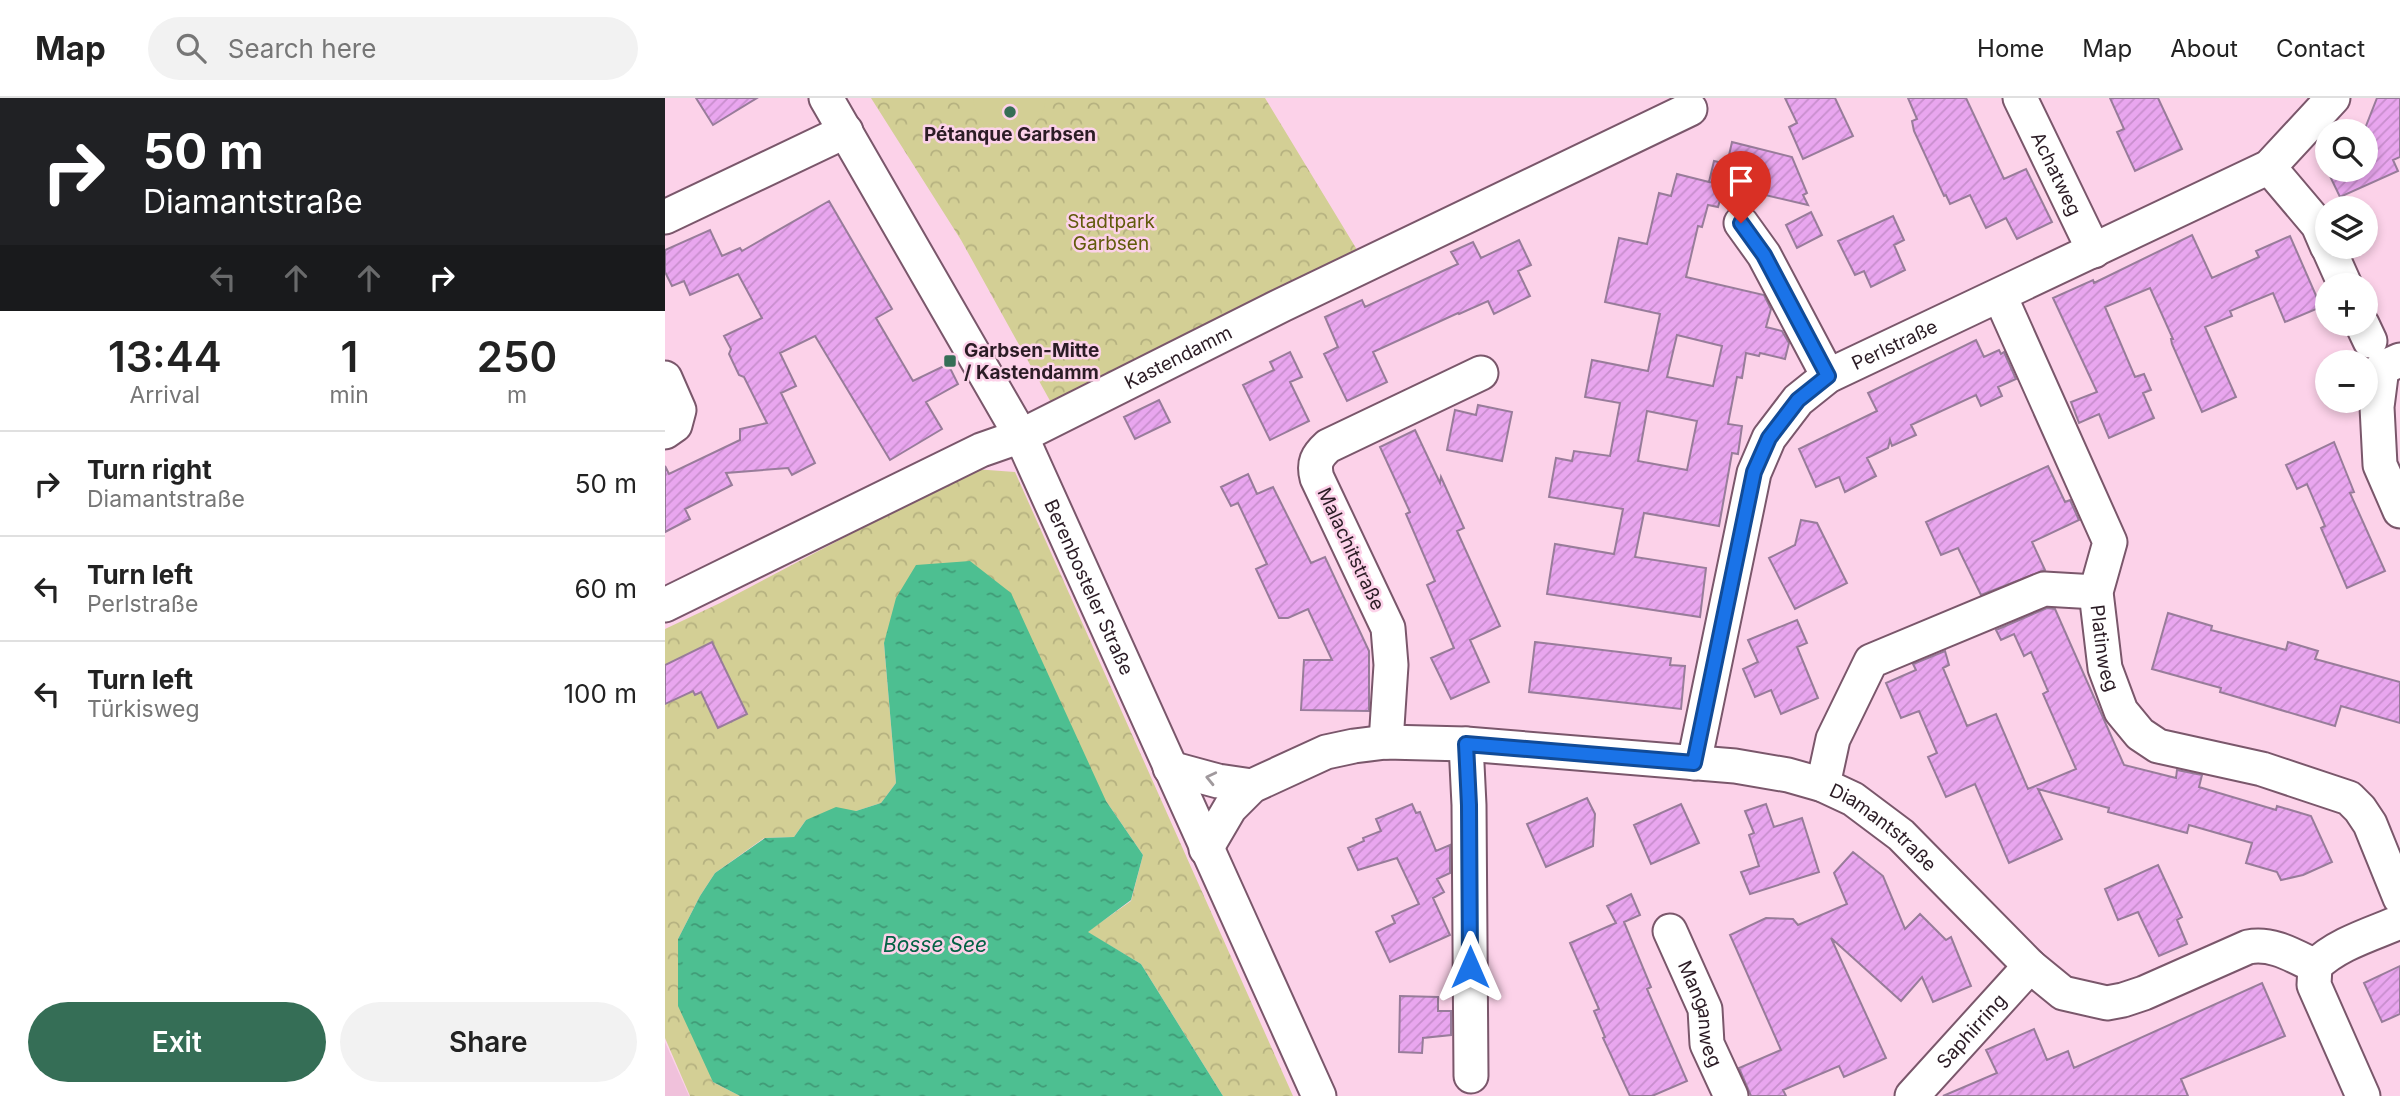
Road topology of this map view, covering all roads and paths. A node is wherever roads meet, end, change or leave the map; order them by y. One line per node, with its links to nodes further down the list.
1 (826, 98): 5 (street, Berenbosteler Straße)
2 (2020, 98): 10 (street, Achatweg)
3 (2333, 98): 6 (street, Perlstraße)
4 (1690, 109): 17 (street, Kastendamm)
5 (846, 131): 7 (street); 17 (street, Berenbosteler Straße)
6 (2269, 167): 8 (street); 10 (street, Perlstraße)
7 (665, 217)
8 (2315, 221)
9 (1741, 223): 14 (street)
10 (2094, 251): 11 (street, Perlstraße)
11 (2000, 296): 14 (street, Perlstraße); 19 (street)
12 (2400, 360): 18 (street)
13 (1481, 373): 21 (street, Malachitstraße)
14 (1828, 376): 23 (street, Perlstraße)
15 (665, 379): 16 (street)
16 (665, 432)
17 (1021, 436): 20 (street, Kastendamm); 24 (street, Berenbosteler Straße)
18 (2400, 511)
19 (2096, 592): 25 (street, Platinweg); 28 (street, Platinweg)
20 (665, 605)
21 (1386, 742): 22 (street, Diamantstraße); 26 (street, Diamantstraße)
22 (1466, 744): 23 (street, Diamantstraße); 33 (street)
23 (1694, 763): 25 (street, Diamantstraße)
24 (1170, 768): 26 (street, one-way to 24); 27 (street, Berenbosteler Straße)
25 (1823, 785): 31 (street, Diamantstraße)
26 (1252, 786): 27 (street, Diamantstraße)
27 (1206, 849): 34 (street, Berenbosteler Straße)
28 (2400, 898)
29 (2400, 922): 32 (street)
30 (1670, 931): 35 (street, Manganweg)
31 (2030, 966): 32 (street, Diamantstraße); 36 (street, Saphirring)
32 (2315, 966): 37 (street)
33 (1471, 1076)
34 (1319, 1096)
35 (1731, 1096)
36 (1912, 1096)
37 (2363, 1096)

